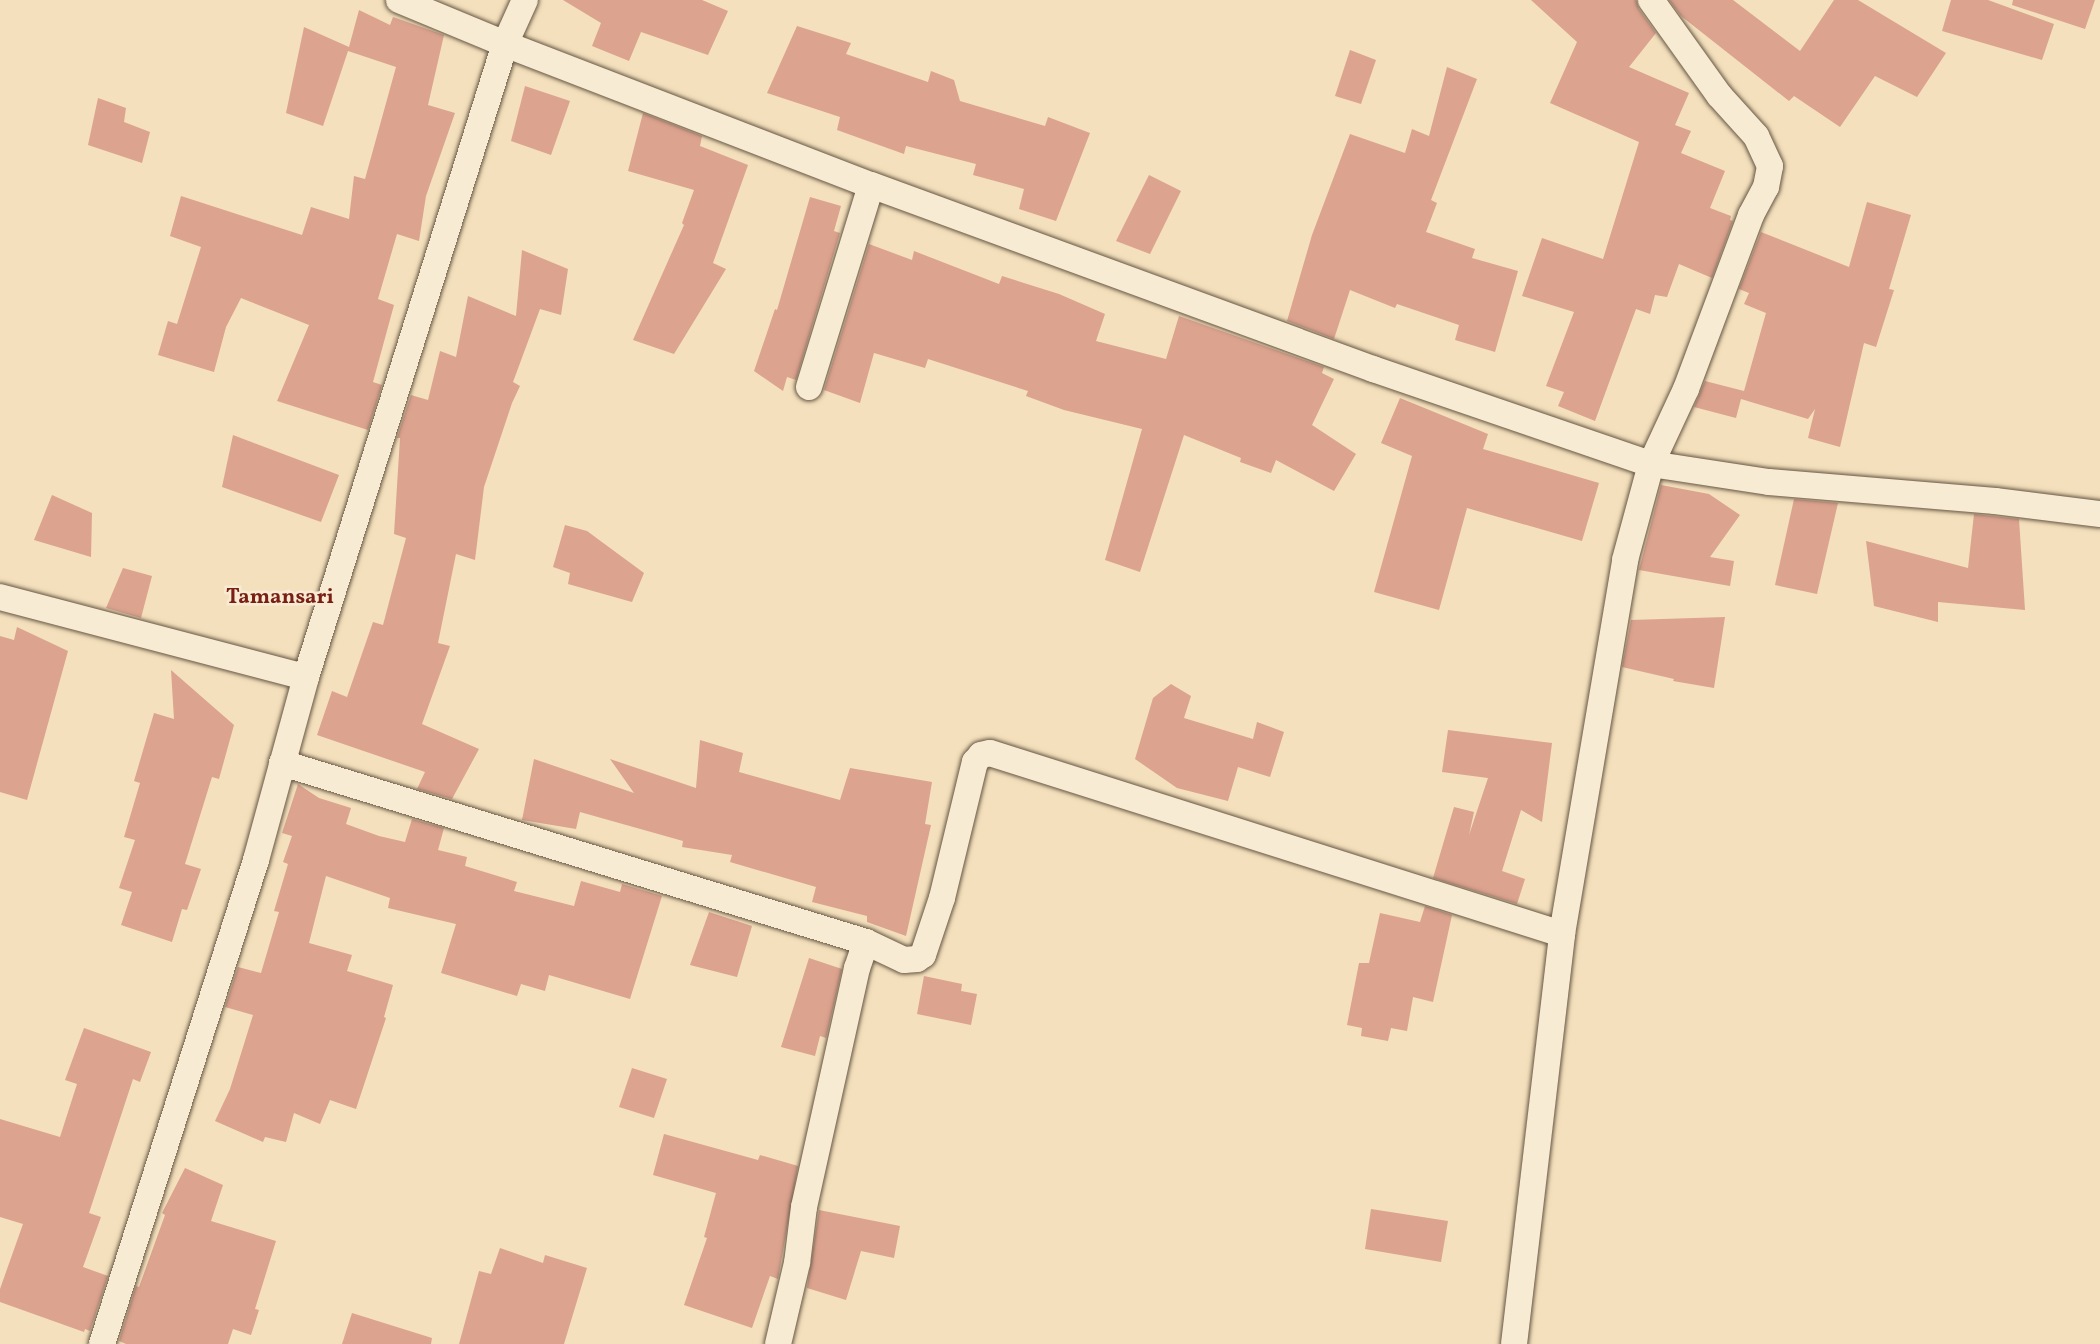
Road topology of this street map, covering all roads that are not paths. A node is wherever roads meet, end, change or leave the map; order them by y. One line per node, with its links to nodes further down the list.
1 (399, 0): 4 (street)
2 (525, 0): 4 (street)
3 (1651, 0): 7 (street)
4 (505, 44): 5 (street); 10 (street)
5 (871, 185): 6 (street); 7 (street)
6 (809, 387)
7 (1651, 464): 8 (street); 12 (street)
8 (2100, 514)
9 (0, 597): 10 (street)
10 (306, 677): 11 (street)
11 (282, 763): 13 (street); 14 (street)
12 (1562, 934): 13 (street); 16 (street)
13 (866, 942): 15 (street)
14 (102, 1344)
15 (778, 1344)
16 (1514, 1344)

